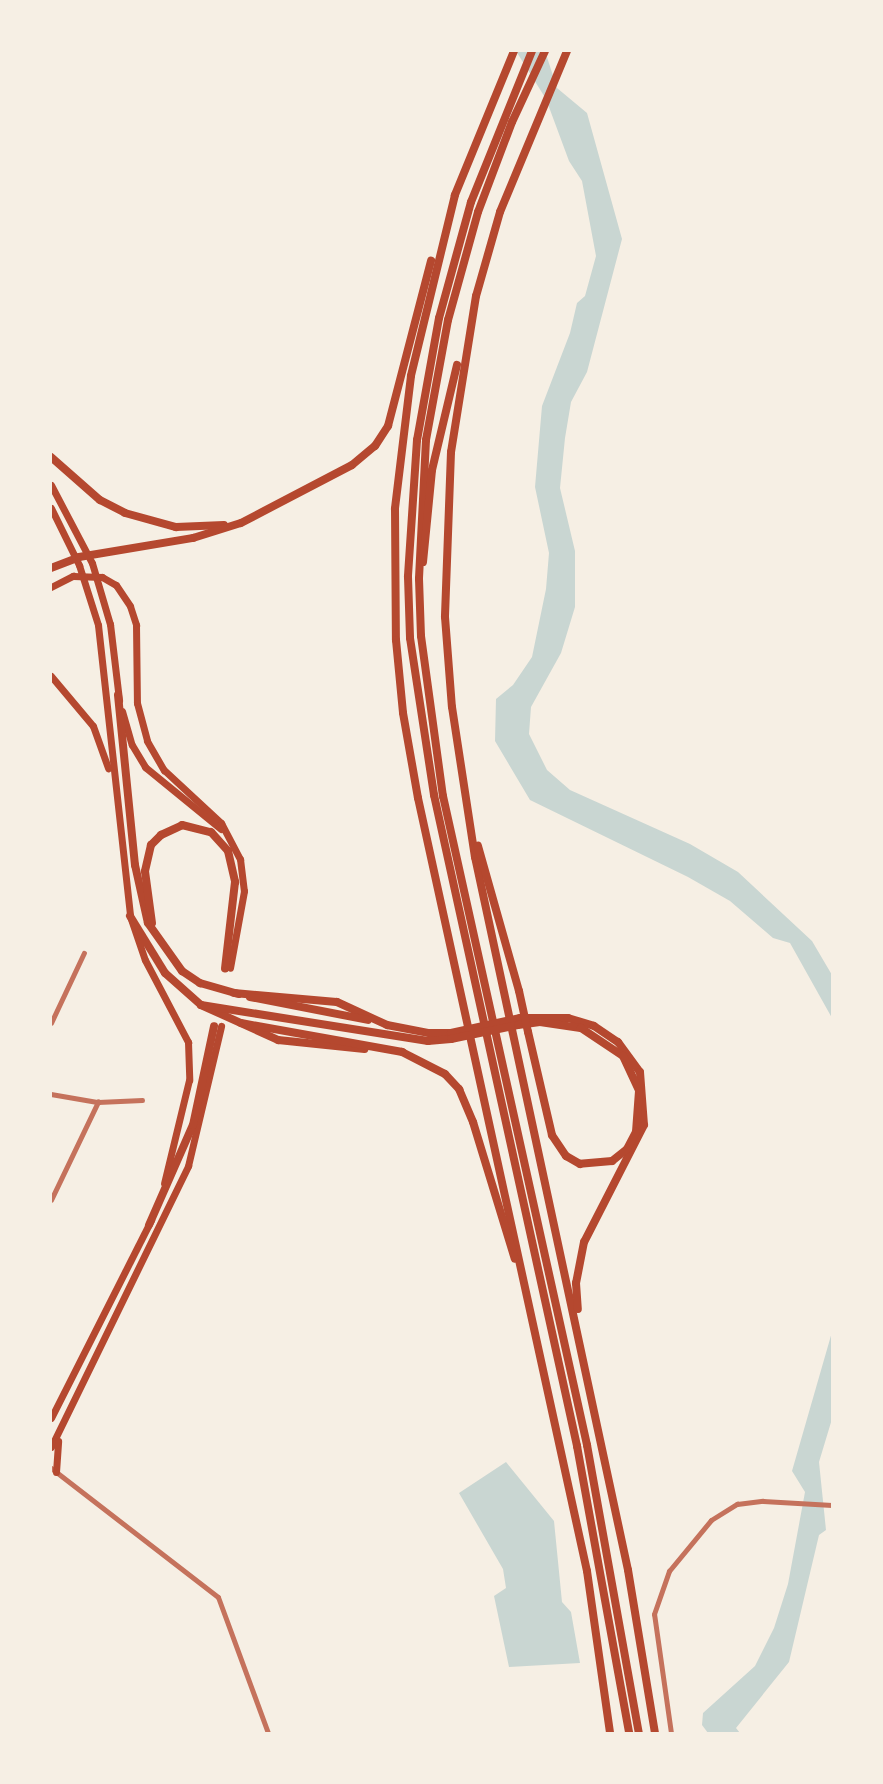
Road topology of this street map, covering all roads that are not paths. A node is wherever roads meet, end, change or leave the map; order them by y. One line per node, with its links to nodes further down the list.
1 (514, 51): 5 (highway)
2 (533, 51): 44 (highway)
3 (545, 51): 12 (highway)
4 (567, 51): 6 (highway)
5 (444, 228): 10 (highway); 35 (highway)
6 (476, 296): 12 (highway); 17 (highway)
7 (51, 457): 10 (highway)
8 (51, 485): 15 (highway)
9 (51, 508): 16 (highway)
10 (241, 523): 11 (highway)
11 (51, 568)
12 (419, 579): 45 (highway)
13 (51, 587): 18 (highway)
14 (51, 676): 16 (highway)
15 (118, 695): 18 (highway); 20 (highway)
16 (114, 798): 19 (highway)
17 (466, 799): 32 (highway); 36 (highway)
18 (230, 836): 22 (highway)
19 (130, 916): 24 (highway); 34 (highway)
20 (154, 936): 22 (highway); 23 (highway)
21 (84, 953): 26 (street)
22 (228, 968)
23 (234, 993): 25 (highway); 25 (highway)
24 (201, 1004): 28 (highway); 35 (highway)
25 (378, 1021): 28 (highway)
26 (51, 1023)
27 (218, 1026): 34 (highway); 38 (highway)
28 (451, 1036): 32 (highway)
29 (51, 1094): 31 (street)
30 (142, 1100): 31 (street)
31 (98, 1102): 33 (street)
32 (639, 1133): 36 (highway)
33 (51, 1200)
34 (149, 1225): 37 (highway)
35 (531, 1308): 43 (highway)
36 (584, 1361): 46 (highway)
37 (51, 1418)
38 (59, 1435): 39 (highway); 40 (highway)
39 (51, 1447)
40 (53, 1470): 42 (street)
41 (832, 1505): 47 (street)
42 (268, 1733)
43 (612, 1733)
44 (629, 1733)
45 (639, 1733)
46 (655, 1733)
47 (671, 1733)

